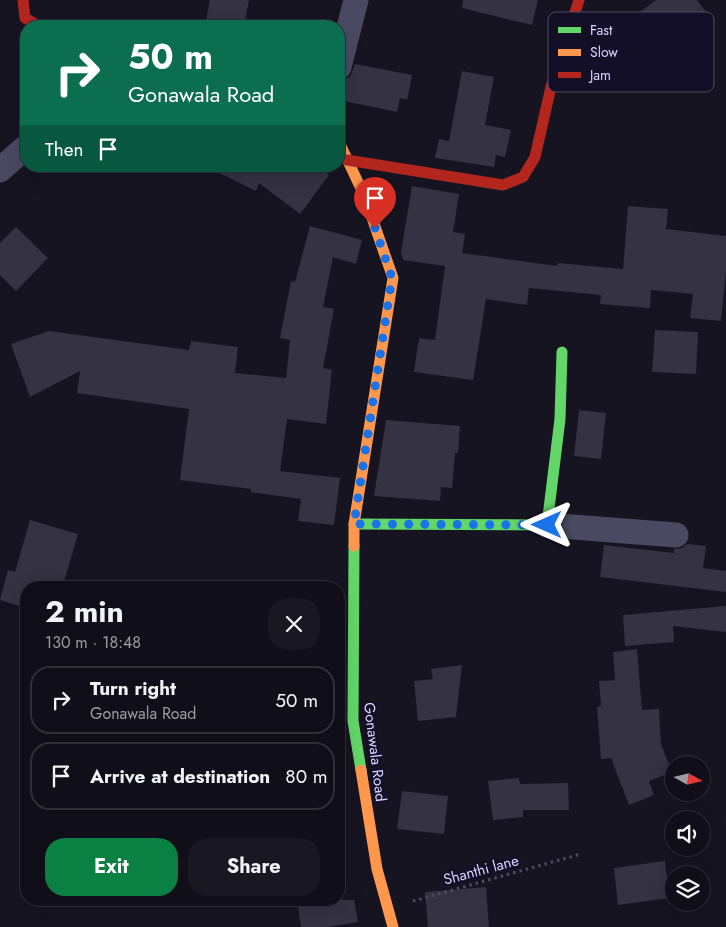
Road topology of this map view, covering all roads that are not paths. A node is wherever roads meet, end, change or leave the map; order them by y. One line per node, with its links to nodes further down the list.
1 (23, 0): 5 (street)
2 (356, 0): 6 (street)
3 (578, 0): 4 (street)
4 (574, 12)
5 (28, 20)
6 (345, 43)
7 (550, 92): 10 (street)
8 (20, 152): 11 (street)
9 (345, 156): 10 (street, Gonawala Road)
10 (347, 160): 13 (street, Gonawala Road)
11 (0, 170)
12 (562, 352): 14 (street)
13 (354, 524): 14 (street); 16 (street, Gonawala Road)
14 (547, 525): 15 (street)
15 (676, 535)
16 (393, 927)

